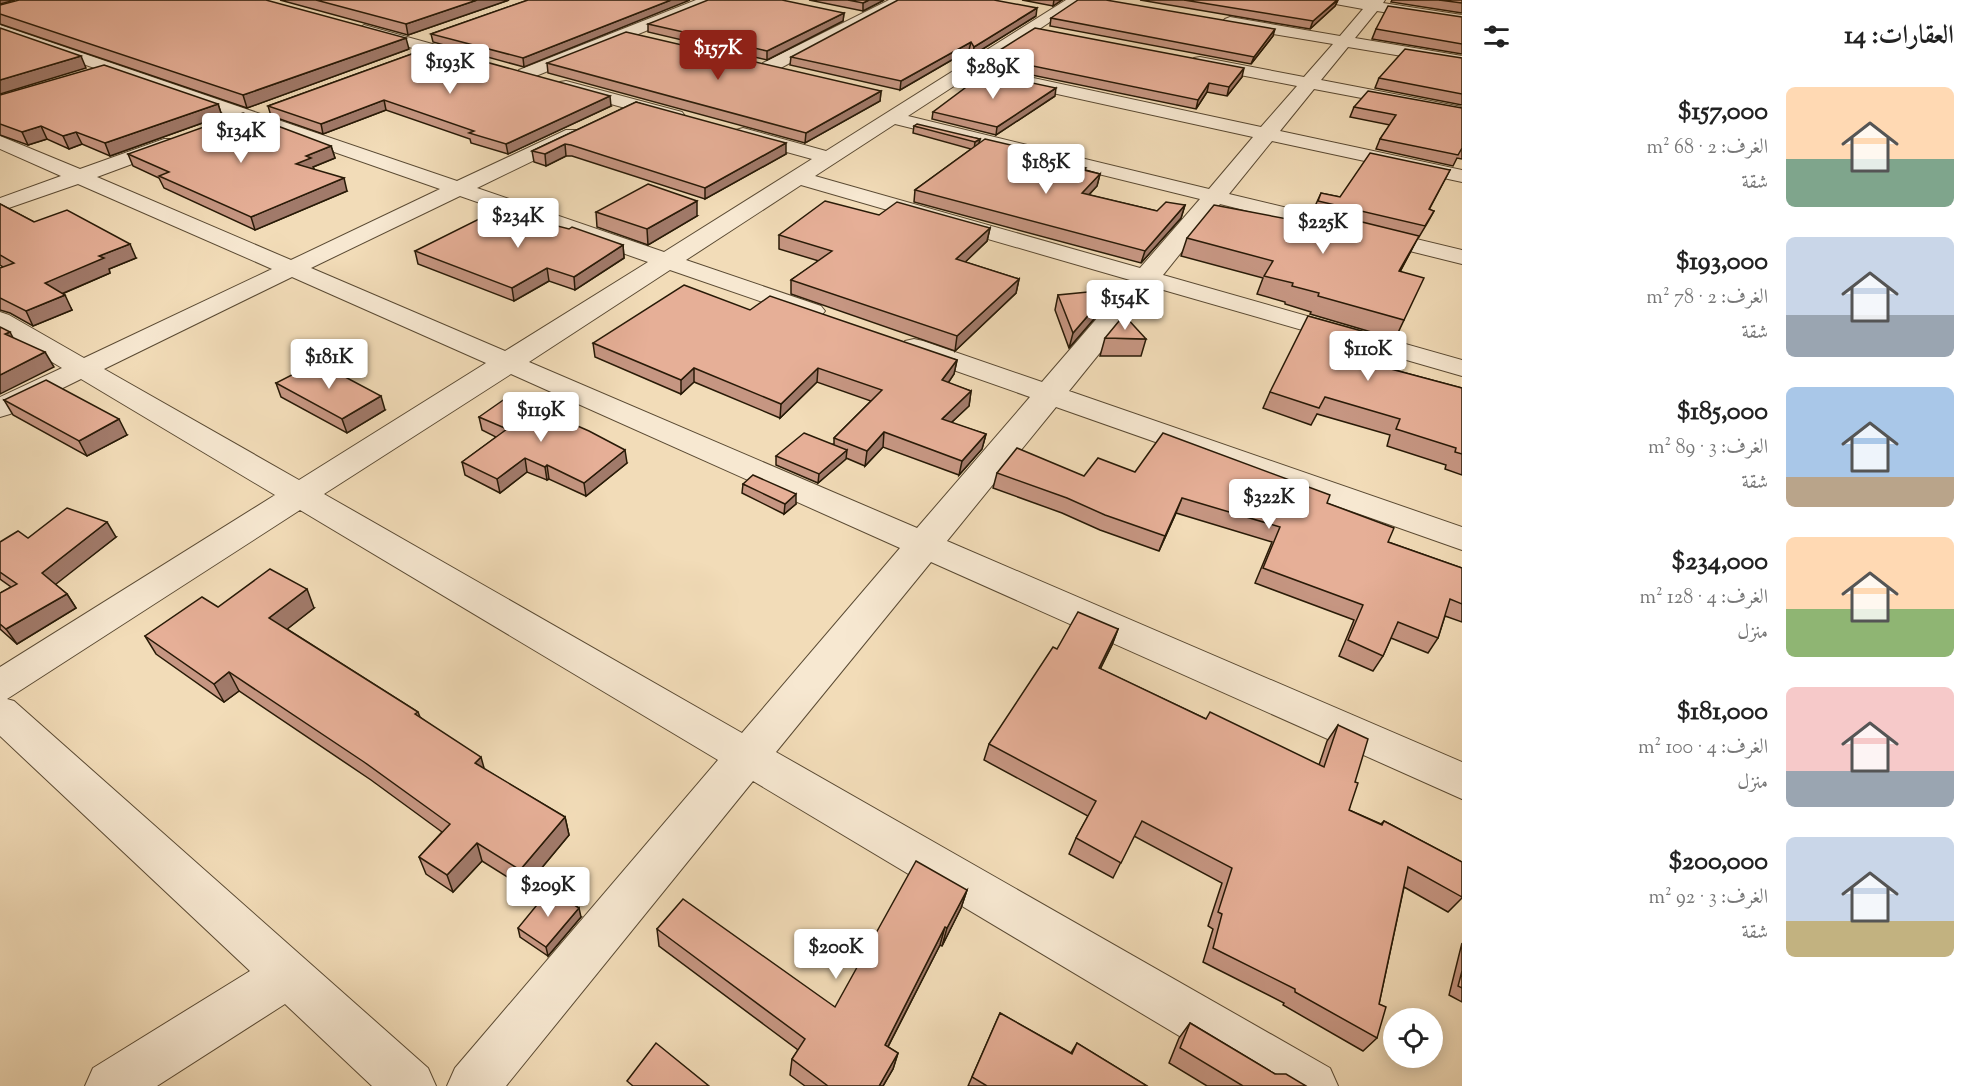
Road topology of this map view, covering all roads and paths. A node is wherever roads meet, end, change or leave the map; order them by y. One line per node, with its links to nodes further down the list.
1 (709, 0): 12 (street)
2 (900, 0): 7 (street)
3 (1335, 0): 4 (street)
4 (1375, 3): 9 (street); 13 (street)
5 (842, 14): 7 (street)
6 (1049, 17): 20 (street)
7 (864, 18): 21 (street)
8 (1216, 20): 13 (street)
9 (1462, 20)
10 (343, 24): 14 (street)
11 (0, 30): 19 (street)
12 (625, 34): 15 (street); 22 (street)
13 (1344, 41): 18 (street); 24 (street)
14 (432, 42): 17 (street); 22 (street)
15 (658, 42)
16 (1181, 58): 24 (street)
17 (400, 60)
18 (1462, 61)
19 (110, 68): 23 (street); 37 (street)
20 (967, 69): 26 (street); 30 (street)
21 (791, 72)
22 (525, 74): 25 (street)
23 (77, 78)
24 (1309, 83): 27 (street); 30 (street)
25 (634, 104): 28 (street); 37 (street)
26 (899, 105): 33 (street); 38 (street)
27 (1462, 112)
28 (690, 120)
29 (724, 129): 33 (street)
30 (1267, 134): 35 (street); 38 (street)
31 (191, 136): 34 (street)
32 (0, 142): 34 (street)
33 (827, 157): 36 (street)
34 (79, 176): 39 (street); 42 (street)
35 (1462, 176)
36 (796, 177): 41 (street); 43 (street)
37 (458, 188): 41 (street); 42 (street)
38 (1214, 196): 40 (street); 43 (street)
39 (0, 205)
40 (1462, 257)
41 (666, 260): 44 (street); 47 (street)
42 (292, 268): 47 (street); 49 (street)
43 (1146, 278): 48 (street); 50 (street)
44 (835, 319)
45 (0, 320): 49 (street)
46 (892, 339): 50 (street)
47 (507, 362): 52 (street); 54 (street)
48 (1462, 368)
49 (82, 369): 51 (street); 52 (street)
50 (1049, 394): 53 (street); 54 (street)
51 (0, 408)
52 (298, 495): 55 (street); 57 (street)
53 (1462, 538)
54 (924, 544): 57 (street); 58 (street)
55 (0, 686)
56 (0, 712): 59 (street)
57 (747, 757): 62 (street); 63 (street)
58 (1462, 781)
59 (288, 974): 60 (street); 61 (street)
60 (111, 1086)
61 (410, 1086)
62 (473, 1086)
63 (1312, 1086)

